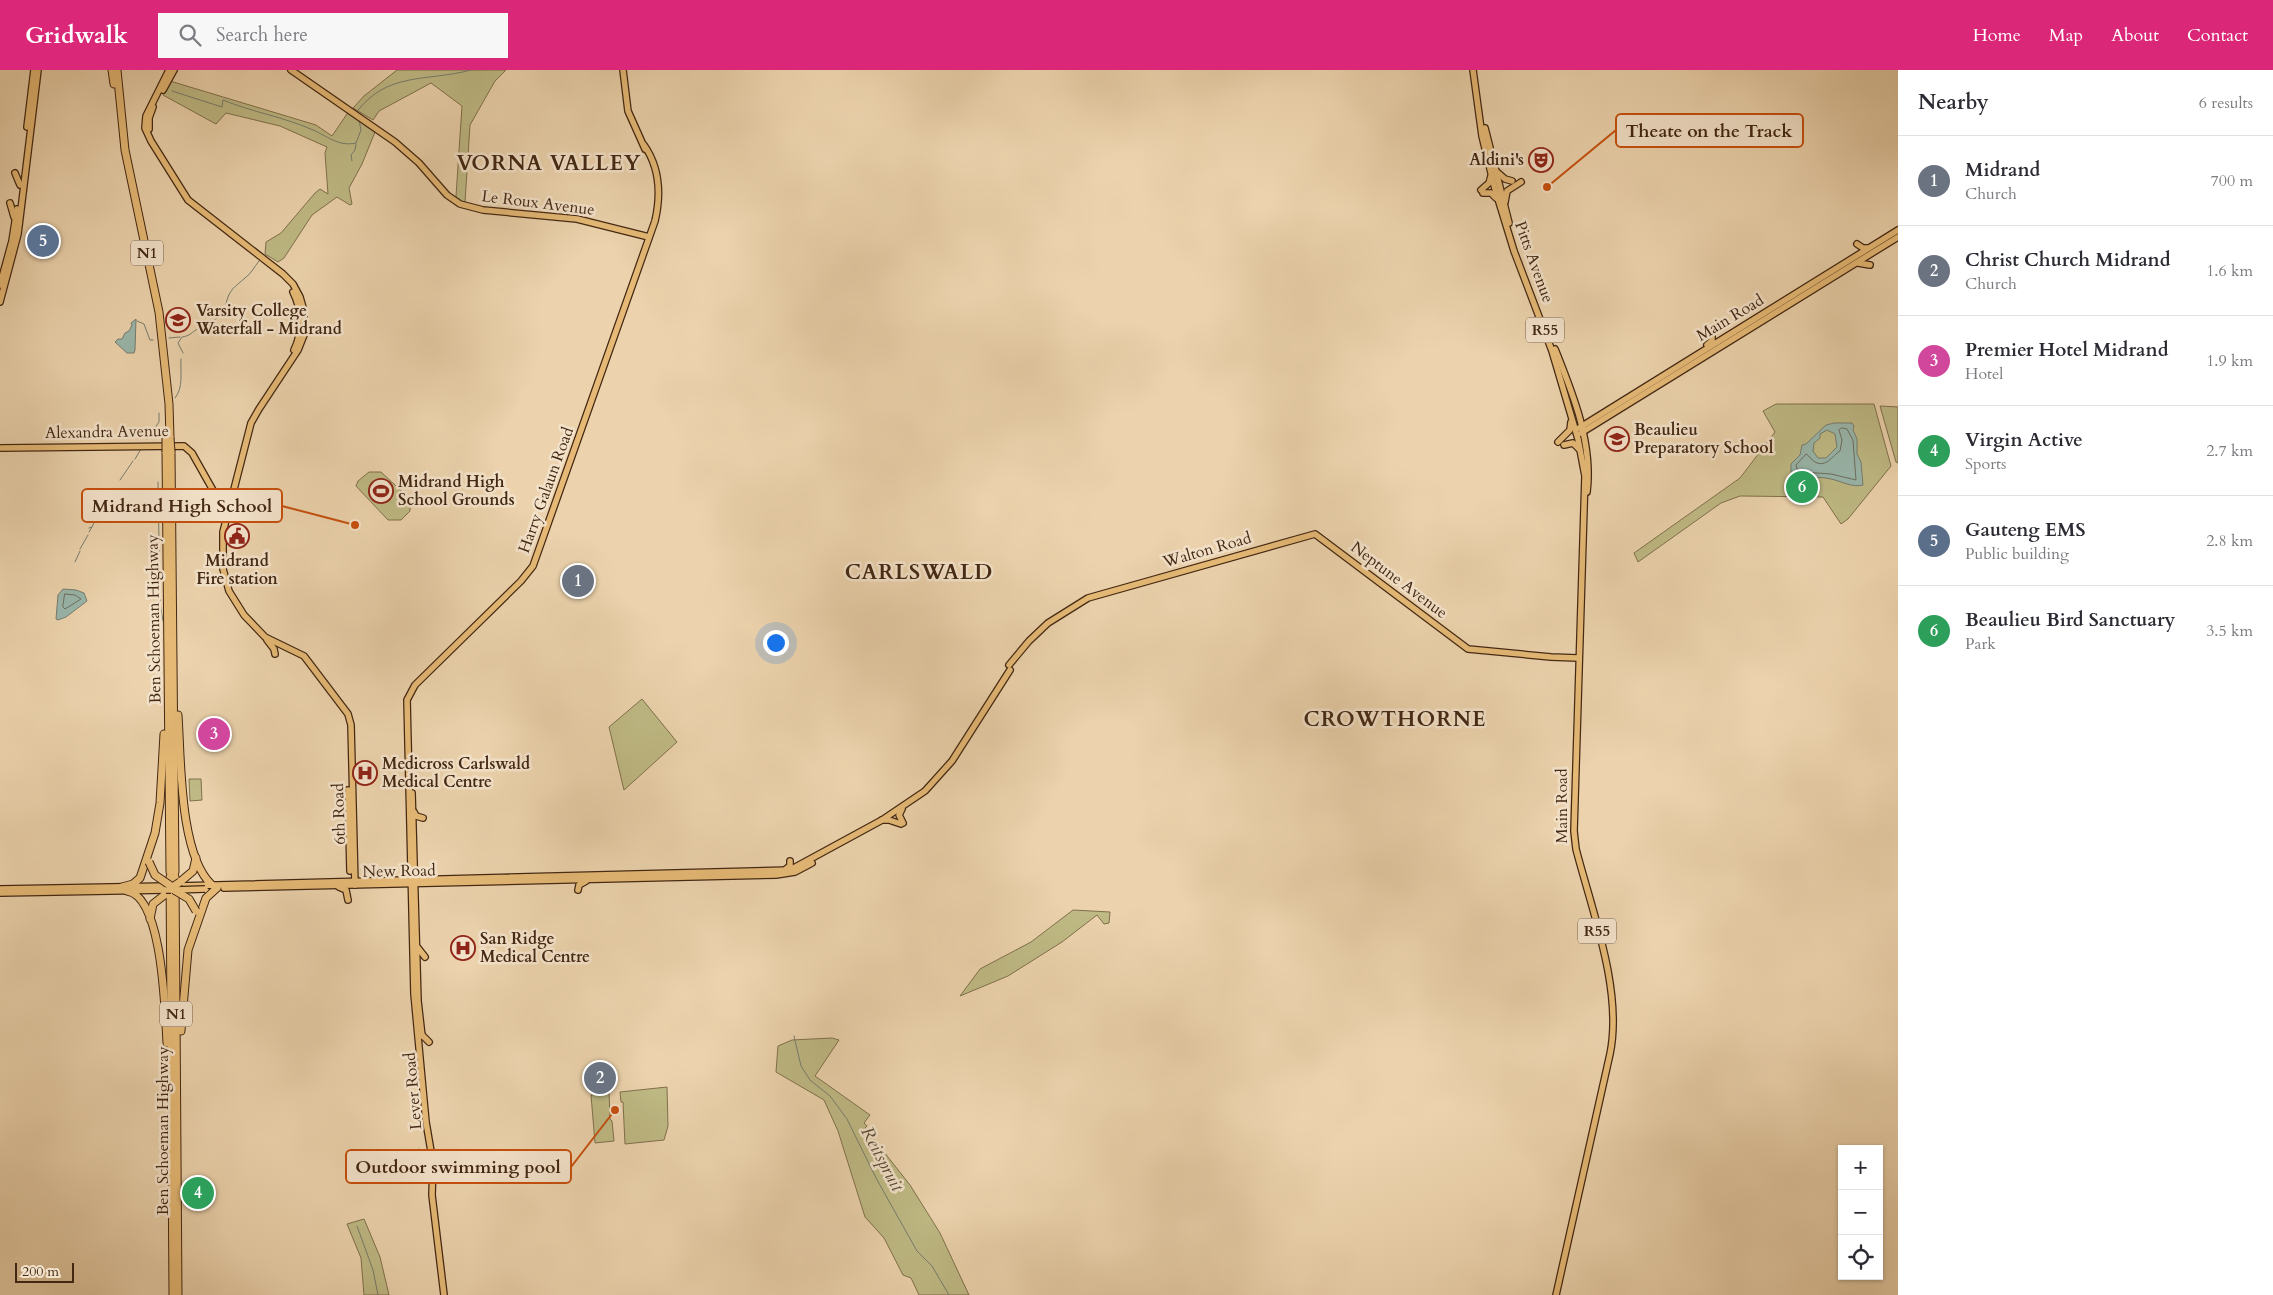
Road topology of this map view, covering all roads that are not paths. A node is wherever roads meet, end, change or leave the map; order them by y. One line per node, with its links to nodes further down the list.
1 (34, 70): 16 (main road)
2 (38, 70): 29 (main road)
3 (112, 70): 37 (highway, Ben Schoeman Highway / N1)
4 (117, 70): 37 (highway, Ben Schoeman Highway / N1)
5 (169, 70): 19 (main road)
6 (174, 70): 19 (main road)
7 (292, 70): 23 (main road, Le Roux Avenue)
8 (623, 70): 23 (main road, Harry Galaun Road)
9 (1473, 70): 10 (main road, R55)
10 (1474, 78): 11 (main road, R55); 13 (main road, R55)
11 (1493, 163): 14 (main road); 17 (main road, R55)
12 (15, 173): 16 (main road)
13 (1491, 173): 17 (main road, R55); 20 (main road)
14 (1512, 181)
15 (1521, 182): 20 (main road)
16 (20, 185): 21 (main road)
17 (1497, 189): 20 (main road, Pitts Avenue / R55)
18 (10, 203): 21 (main road)
19 (195, 206): 42 (main road)
20 (1503, 208): 32 (main road, Pitts Avenue / R55); 34 (main road, Pitts Avenue / R55)
21 (15, 227): 27 (main road)
22 (1898, 230): 25 (main road, Main Road)
23 (649, 237): 59 (main road, Harry Galaun Road)
24 (1898, 237): 25 (main road, Main Road)
25 (1872, 250): 26 (main road, Main Road); 26 (main road); 26 (main road)
26 (1856, 260): 30 (main road, Main Road); 33 (main road, Main Road)
27 (0, 284)
28 (9, 299): 29 (main road)
29 (0, 302)
30 (1732, 333): 31 (main road, Main Road); 31 (main road)
31 (1703, 351): 33 (main road, Main Road)
32 (1577, 410): 33 (main road); 35 (main road, Pitts Avenue / R55)
33 (1609, 412): 35 (main road, Main Road); 38 (main road)
34 (1570, 416): 36 (main road, Pitts Avenue / R55); 40 (main road)
35 (1582, 429): 36 (main road); 38 (main road, Main Road / R55)
36 (1576, 433): 40 (main road, Main Road / R55)
37 (168, 438): 54 (highway, Ben Schoeman Highway / N1, bridge)
38 (1587, 443): 47 (main road, Main Road / R55)
39 (0, 447): 41 (main road, Alexandra Avenue)
40 (1581, 453): 47 (main road, Main Road / R55)
41 (201, 469): 43 (main road); 44 (main road, Alexandra Avenue)
42 (232, 496): 43 (main road); 44 (main road)
43 (222, 497): 44 (main road)
44 (230, 504): 46 (main road)
45 (238, 510): 46 (main road)
46 (226, 521): 50 (main road)
47 (1582, 528): 52 (main road, Main Road / R55)
48 (1315, 534): 53 (main road, Neptune Avenue); 60 (main road, Walton Road)
49 (218, 576): 50 (main road)
50 (229, 591): 51 (main road)
51 (262, 634): 55 (main road); 58 (main road)
52 (1579, 648): 56 (main road); 57 (main road, Main Road / R55)
53 (1490, 652): 56 (main road); 57 (main road)
54 (170, 653): 66 (highway); 67 (highway); 75 (highway, Ben Schoeman Highway / N1)
55 (275, 654)
56 (1571, 655): 57 (main road)
57 (1579, 656): 108 (main road, Main Road / R55)
58 (349, 742): 70 (main road, 6th Road); 87 (main road, 6th Road)
59 (408, 766): 61 (main road, Harry Galaun Road); 72 (main road, Harry Galaun Road)
60 (922, 793): 62 (main road, Walton Road); 64 (main road, Walton Road)
61 (413, 805): 65 (main road, Harry Galaun Road); 65 (main road)
62 (905, 806): 63 (main road, Walton Road); 63 (main road)
63 (882, 820): 64 (main road, Walton Road)
64 (870, 827): 71 (main road, Walton Road)
65 (414, 830): 69 (main road, Harry Galaun Road)
66 (151, 846): 92 (highway, bridge); 94 (highway)
67 (195, 853): 91 (highway); 92 (highway)
68 (790, 861): 73 (main road)
69 (415, 865): 84 (main road); 86 (main road, Harry Galaun Road)
70 (350, 867): 83 (main road); 87 (main road, 6th Road)
71 (798, 869): 73 (main road, New Road); 77 (main road, New Road)
72 (411, 870): 85 (main road); 86 (main road, Harry Galaun Road)
73 (785, 870): 74 (main road, New Road)
74 (714, 872): 76 (main road, New Road); 77 (main road)
75 (173, 874): 104 (highway, Ben Schoeman Highway / N1); 105 (highway, Ben Schoeman Highway / N1)
76 (576, 875): 78 (main road); 78 (main road, New Road); 80 (main road); 81 (main road, New Road); 82 (main road, New Road)
77 (744, 875): 80 (main road, New Road)
78 (539, 876): 79 (main road, New Road)
79 (490, 878): 84 (main road, New Road); 88 (main road)
80 (608, 879): 82 (main road, New Road)
81 (564, 880): 82 (main road); 88 (main road, New Road)
82 (590, 880)
83 (342, 881): 87 (main road, New Road); 89 (main road, New Road)
84 (429, 881): 86 (main road, New Road); 88 (main road, New Road); 96 (main road)
85 (400, 882): 86 (main road, New Road); 87 (main road, New Road); 96 (main road)
86 (413, 882): 96 (main road, Lever Road)
87 (354, 883): 90 (main road, New Road)
88 (497, 885)
89 (228, 886): 90 (main road, New Road); 91 (main road, New Road)
90 (332, 886): 97 (main road)
91 (213, 887): 92 (main road, New Road); 98 (highway)
92 (173, 888): 94 (main road, New Road); 94 (main road, New Road); 98 (highway, bridge); 99 (highway)
93 (0, 889): 94 (main road, New Road)
94 (125, 889): 95 (main road, New Road); 99 (highway)
95 (0, 893)
96 (414, 896): 100 (main road, Lever Road); 107 (main road, Lever Road)
97 (348, 900)
98 (196, 925): 105 (highway)
99 (155, 933): 104 (highway)
100 (416, 944): 101 (main road); 102 (main road, Lever Road)
101 (425, 957)
102 (422, 1035): 103 (main road); 113 (main road, Lever Road)
103 (429, 1042)
104 (172, 1110): 111 (highway, Ben Schoeman Highway / N1)
105 (178, 1137): 112 (highway, Ben Schoeman Highway / N1)
106 (419, 1153): 107 (main road)
107 (433, 1163): 109 (main road, Lever Road)
108 (1578, 1194): 114 (main road, Main Road / R55); 115 (main road, Main Road / R55)
109 (433, 1201): 110 (main road, Lever Road); 110 (main road)
110 (435, 1215): 113 (main road, Lever Road)
111 (173, 1295)
112 (178, 1295)
113 (445, 1295)
114 (1551, 1295)
115 (1556, 1295)

